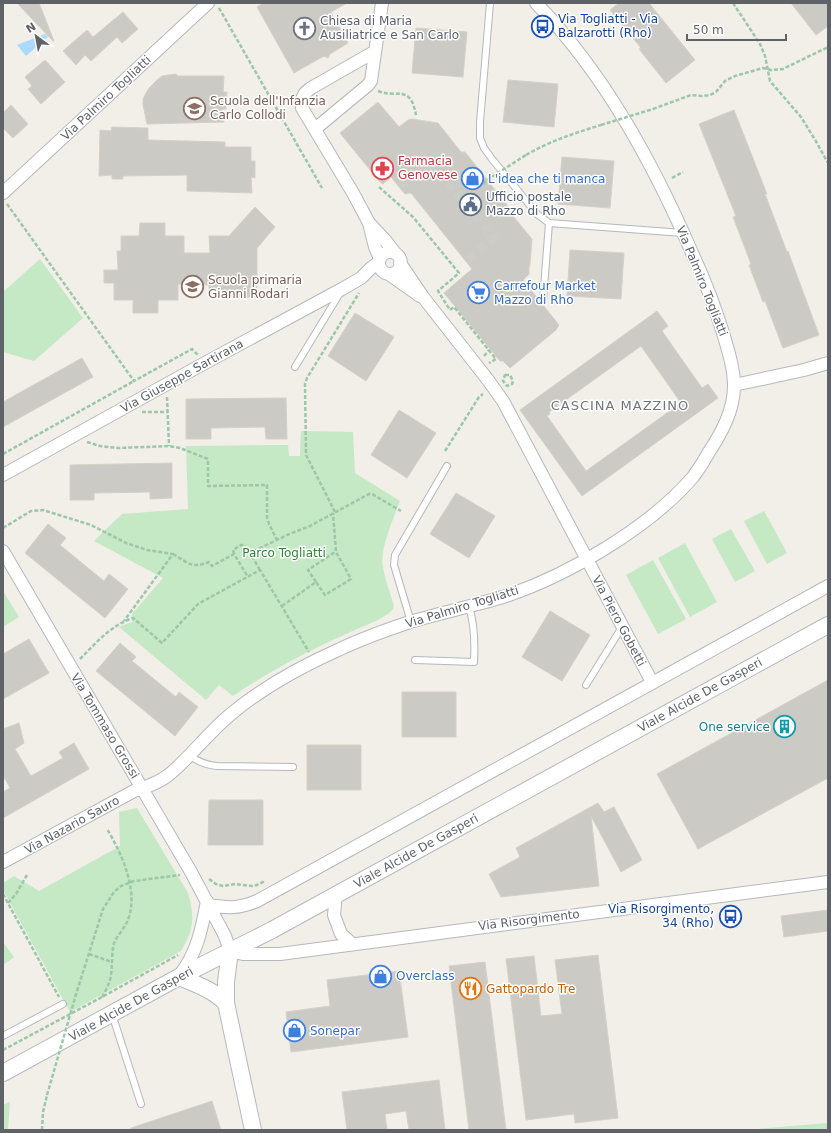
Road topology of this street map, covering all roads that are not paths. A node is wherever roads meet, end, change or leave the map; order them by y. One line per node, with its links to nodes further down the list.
1 (382, 3): 5 (street)
2 (490, 3): 9 (lane)
3 (536, 3): 10 (street, Via Palmiro Togliatti)
4 (208, 4): 7 (street, Via Palmiro Togliatti)
5 (374, 52): 6 (street); 6 (street)
6 (315, 129): 8 (street)
7 (3, 193)
8 (369, 223): 11 (street); 12 (street)
9 (549, 223): 10 (lane); 17 (lane)
10 (684, 233): 20 (street, Via Palmiro Togliatti)
11 (398, 258): 12 (street); 13 (street); 16 (street)
12 (379, 260): 13 (street); 14 (street, Via Giuseppe Sartirana)
13 (387, 273): 14 (street, Via Giuseppe Sartirana); 16 (street)
14 (361, 278): 15 (street, Via Giuseppe Sartirana)
15 (342, 289): 19 (lane); 22 (street, Via Giuseppe Sartirana)
16 (422, 297): 24 (street, Via Piero Gobetti)
17 (543, 301)
18 (828, 363): 20 (street)
19 (295, 367)
20 (734, 385): 24 (street, Via Palmiro Togliatti)
21 (447, 466): 27 (lane)
22 (3, 475)
23 (3, 551): 35 (street, Via Tommaso Grossi)
24 (586, 559): 26 (street, Via Palmiro Togliatti); 29 (street, Via Piero Gobetti)
25 (828, 586): 31 (street)
26 (469, 607): 27 (street, Via Palmiro Togliatti); 30 (lane)
27 (411, 622): 33 (street, Via Palmiro Togliatti)
28 (828, 625): 38 (street, Viale Alcide De Gasperi)
29 (622, 627): 31 (street, Via Piero Gobetti); 32 (lane)
30 (415, 660)
31 (652, 682): 39 (street)
32 (586, 685)
33 (189, 755): 34 (lane); 35 (street, Via Palmiro Togliatti)
34 (293, 767)
35 (142, 789): 36 (street, Via Nazario Sauro); 39 (street, Via Tommaso Grossi)
36 (3, 862)
37 (828, 882): 40 (street, Via Risorgimento)
38 (336, 894): 40 (street); 41 (street, Viale Alcide De Gasperi)
39 (208, 903): 41 (street, Via Tommaso Grossi); 42 (street)
40 (351, 943): 41 (street, Via Risorgimento)
41 (230, 951): 42 (street, Viale Alcide De Gasperi); 43 (street)
42 (179, 977): 43 (street); 45 (street, Viale Alcide De Gasperi)
43 (226, 1003): 49 (street)
44 (62, 1004): 46 (lane)
45 (112, 1014): 47 (street, Viale Alcide De Gasperi); 48 (lane)
46 (3, 1036)
47 (3, 1074)
48 (141, 1104)
49 (253, 1130)

